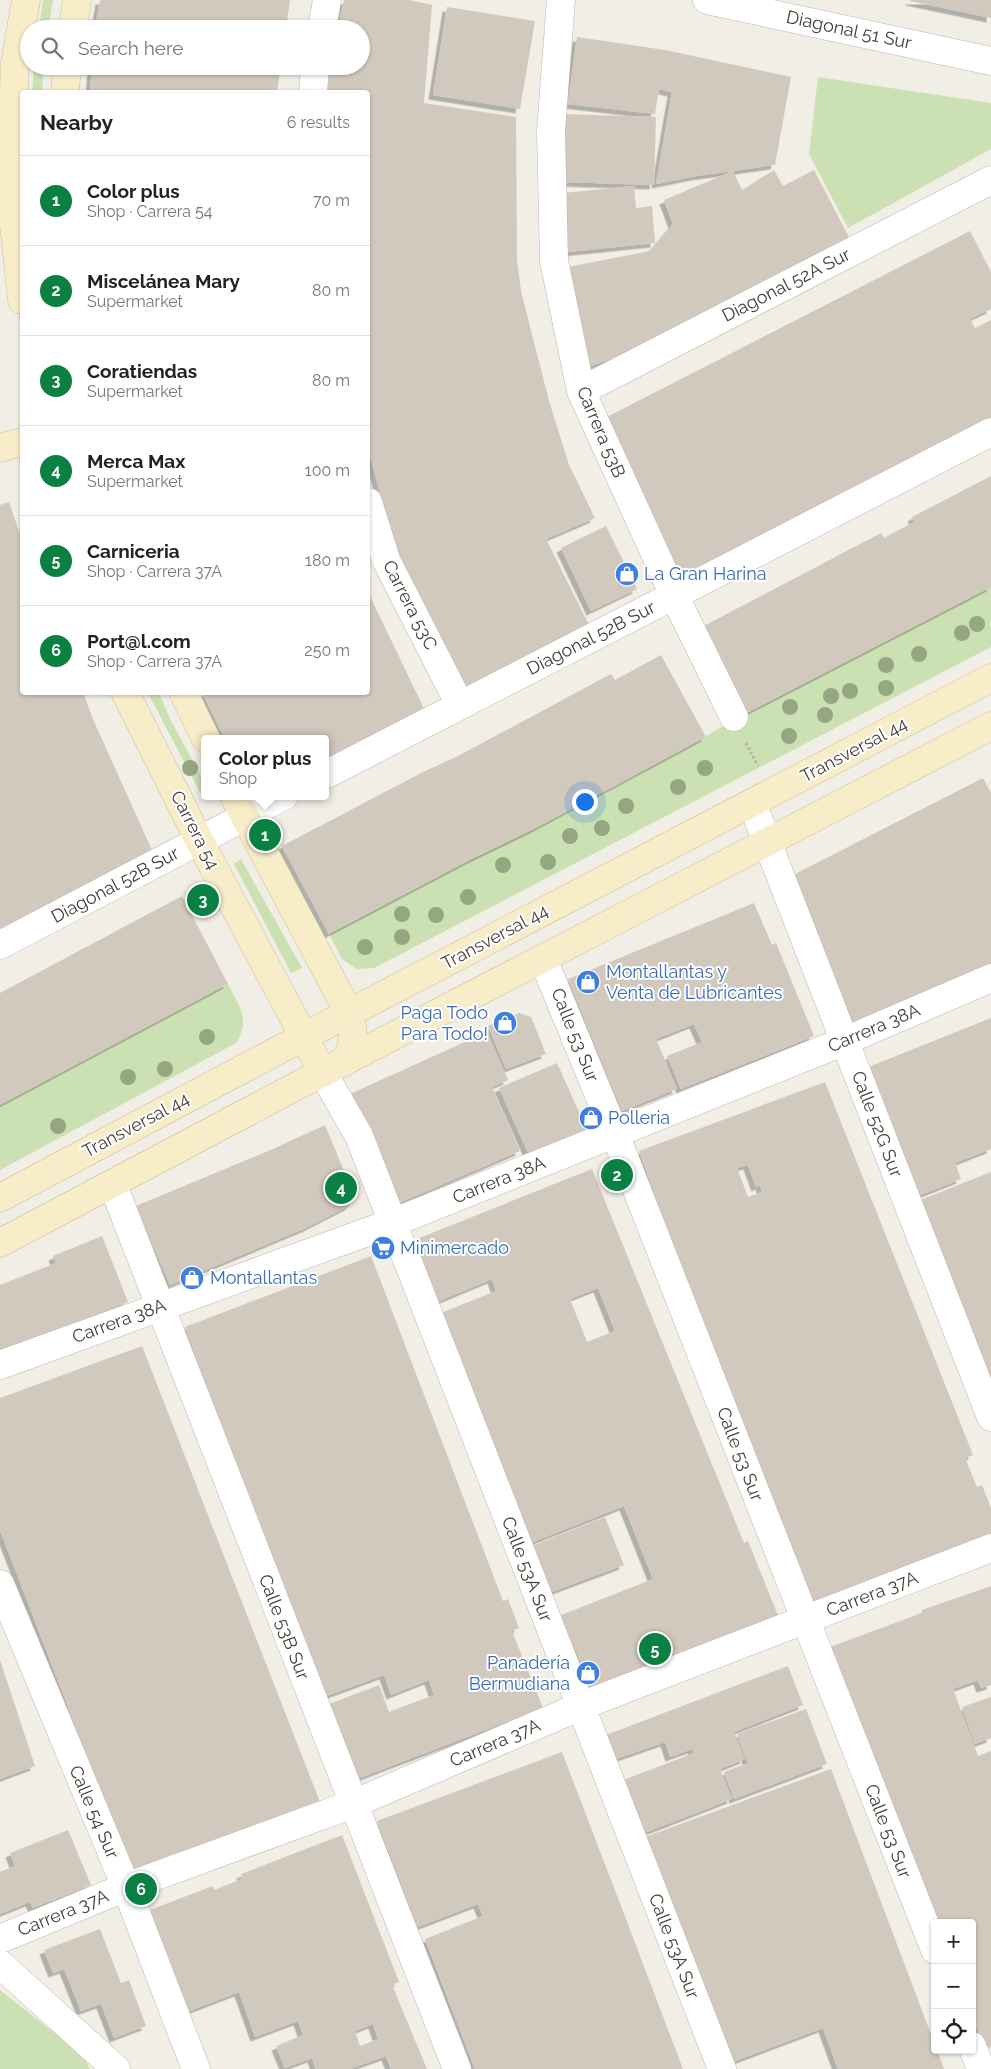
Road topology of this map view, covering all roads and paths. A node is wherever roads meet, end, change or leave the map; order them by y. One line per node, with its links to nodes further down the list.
1 (26, 0): 6 (street)
2 (77, 0): 7 (street)
3 (327, 0): 8 (street)
4 (561, 0): 17 (street, Carrera 53B)
5 (707, 0): 10 (street, Diagonal 51 Sur)
6 (23, 20)
7 (74, 20)
8 (324, 20)
9 (20, 35): 16 (street)
10 (991, 61)
11 (65, 75): 13 (street)
12 (314, 75): 14 (street)
13 (64, 90)
14 (313, 90)
15 (991, 180): 17 (street, Diagonal 52A Sur)
16 (20, 281)
17 (581, 391): 22 (street, Carrera 53B)
18 (991, 432): 22 (street, Diagonal 52B Sur)
19 (20, 443): 20 (street)
20 (0, 448)
21 (370, 508): 26 (street, Carrera 53C)
22 (674, 596): 26 (street, Diagonal 52B Sur); 27 (street, Carrera 53B)
23 (991, 678): 33 (street, Transversal 44)
24 (126, 695): 35 (street, Carrera 54)
25 (184, 695): 29 (street)
26 (460, 705): 31 (street, Diagonal 52B Sur)
27 (734, 717): 30 (path)
28 (991, 726): 36 (street)
29 (204, 735)
30 (759, 768)
31 (329, 773)
32 (266, 800): 34 (street, Diagonal 52B Sur)
33 (752, 803): 36 (street, Calle 52G Sur); 40 (street, Transversal 44)
34 (239, 806): 35 (street, Diagonal 52B Sur); 40 (street)
35 (199, 840): 37 (street, Diagonal 52B Sur); 41 (street, Carrera 54)
36 (768, 842): 38 (street); 42 (street, Calle 52G Sur)
37 (0, 946)
38 (543, 958): 43 (street); 44 (street, Calle 53 Sur)
39 (991, 978): 42 (street, Carrera 38A)
40 (349, 1013): 41 (street, Transversal 44); 43 (street)
41 (303, 1037): 43 (street, Carrera 54); 46 (street, Transversal 44)
42 (845, 1041): 44 (street, Carrera 38A); 51 (street, Calle 52G Sur)
43 (333, 1068): 45 (street); 47 (street, Calle 53A Sur)
44 (614, 1134): 47 (street, Carrera 38A); 54 (street, Calle 53 Sur)
45 (112, 1185): 48 (street); 49 (street, Calle 53B Sur)
46 (0, 1198)
47 (392, 1223): 49 (street, Carrera 38A); 55 (street, Calle 53A Sur)
48 (0, 1243)
49 (159, 1307): 50 (street, Carrera 38A); 56 (street, Calle 53B Sur)
50 (0, 1365)
51 (991, 1417)
52 (991, 1548): 54 (street, Carrera 37A)
53 (0, 1584): 57 (street, Calle 54 Sur)
54 (806, 1620): 55 (street, Carrera 37A); 59 (street, Calle 53 Sur)
55 (581, 1707): 56 (street, Carrera 37A); 65 (street, Calle 53A Sur)
56 (353, 1804): 57 (street, Carrera 37A); 64 (street, Calle 53B Sur)
57 (126, 1887): 58 (street, Carrera 37A); 63 (street, Calle 54 Sur)
58 (0, 1939)
59 (931, 1940)
60 (0, 1964): 62 (street)
61 (975, 2054): 66 (street)
62 (116, 2069)
63 (196, 2069)
64 (457, 2069)
65 (722, 2069)
66 (981, 2069)

